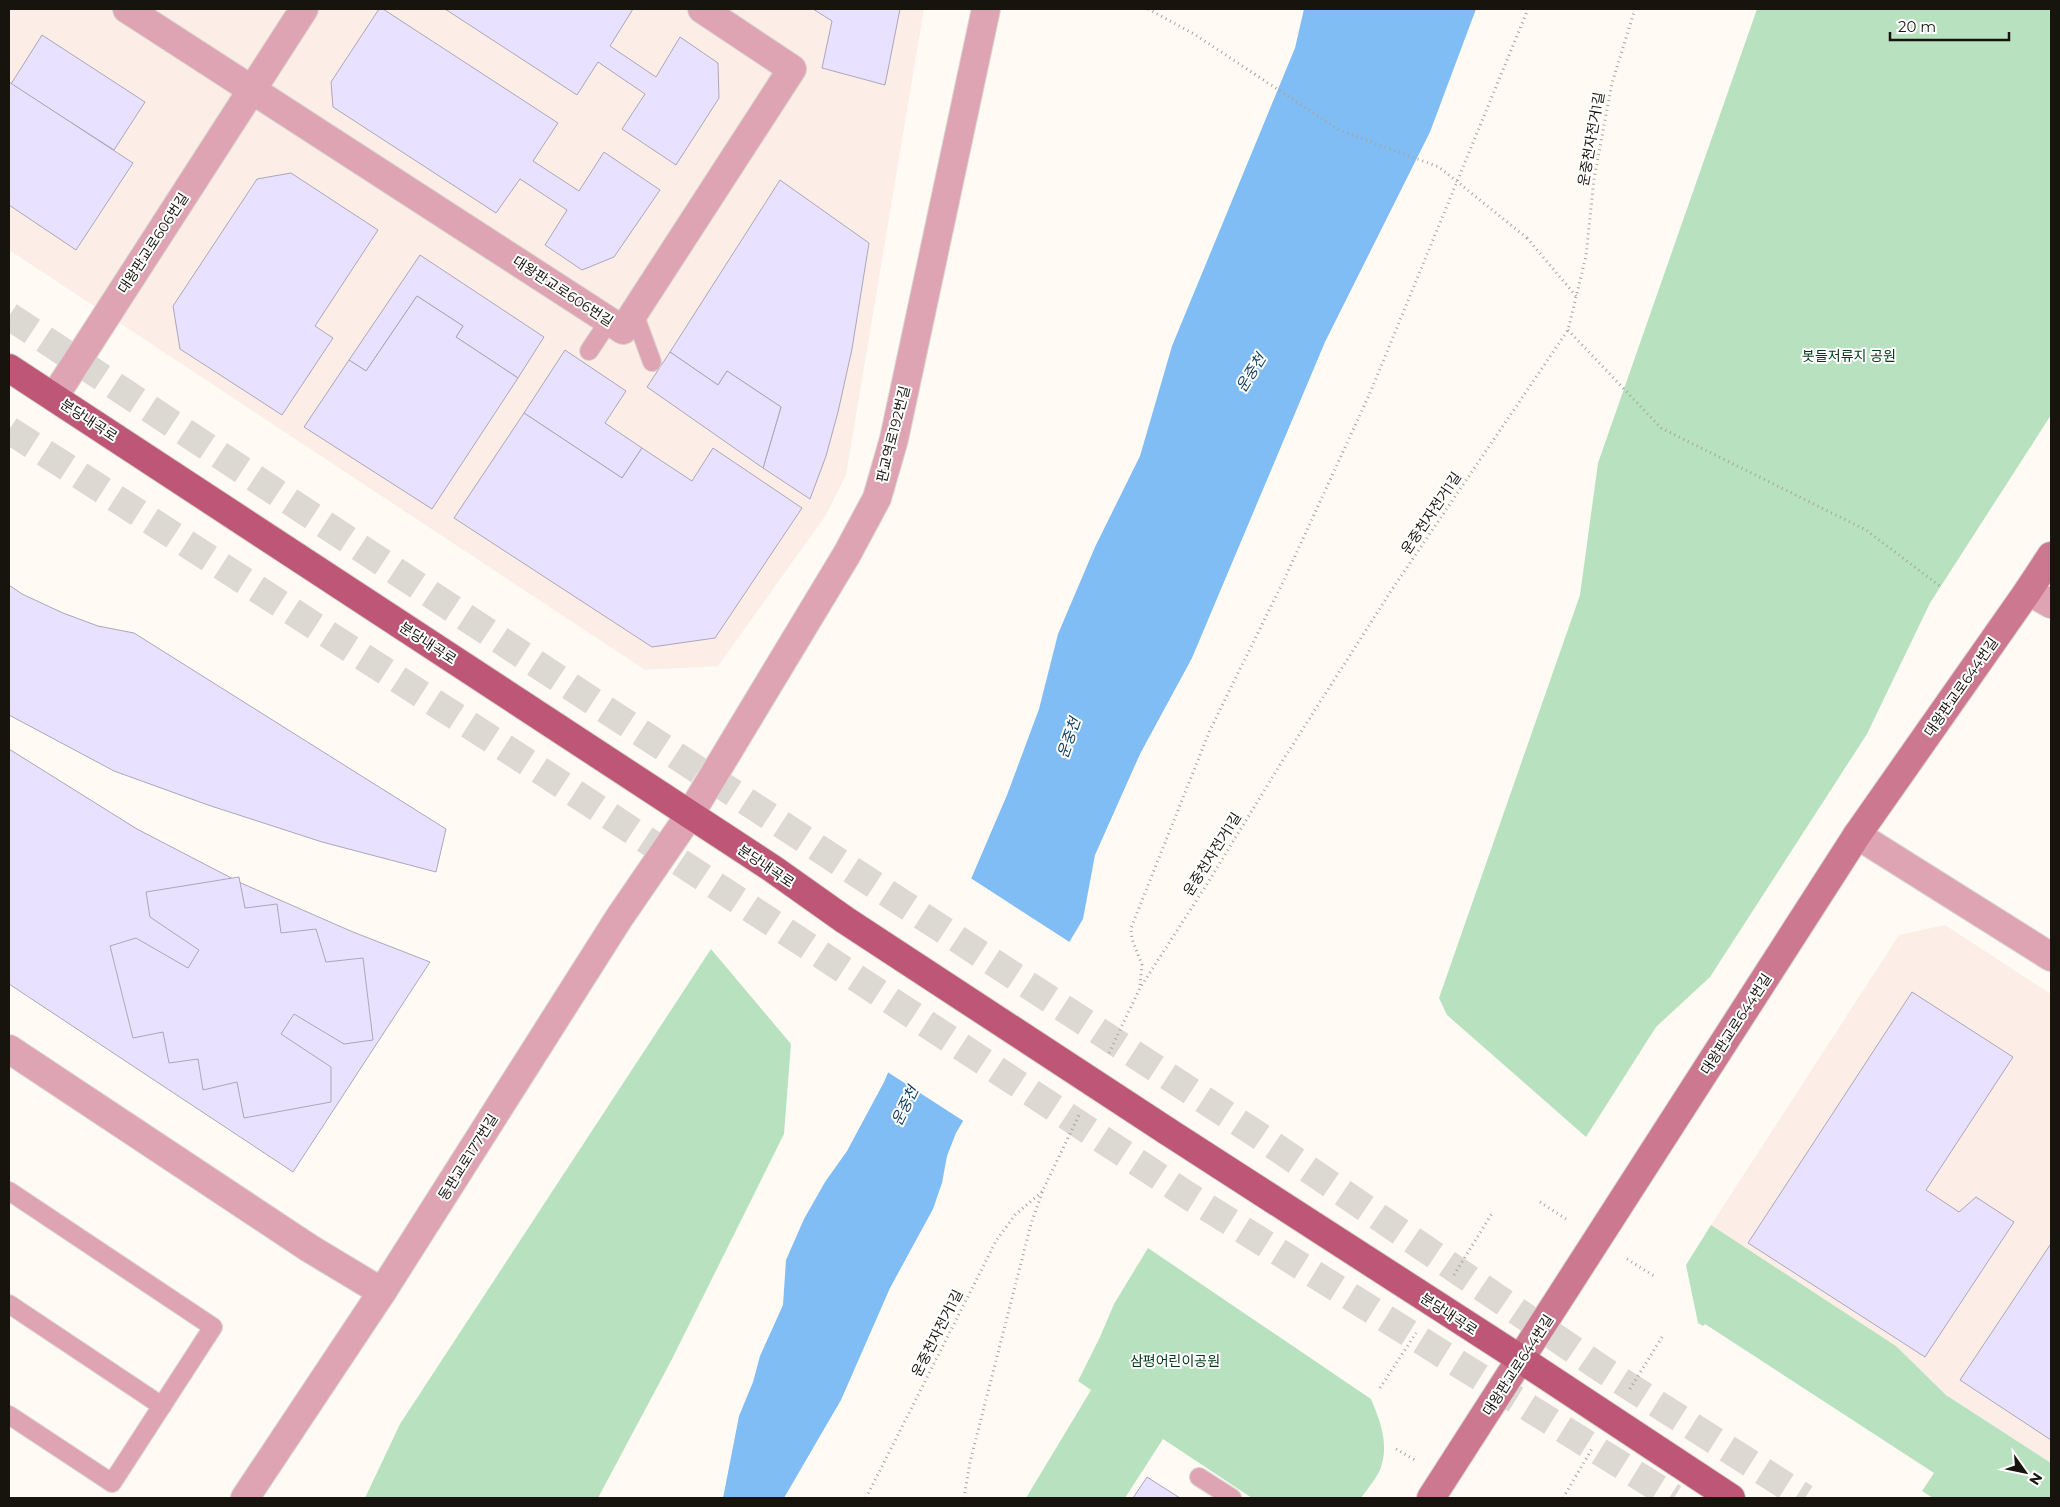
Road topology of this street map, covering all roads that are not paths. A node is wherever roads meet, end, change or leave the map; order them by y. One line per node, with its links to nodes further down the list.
1 (127, 9): 5 (street, 대왕판교로606번길)
2 (304, 9): 5 (street, 대왕판교로606번길)
3 (702, 9): 6 (street, 대왕판교로606번길)
4 (986, 9): 13 (street, 판교역로192번길)
5 (252, 90): 6 (street, 대왕판교로606번길); 10 (street, 대왕판교로606번길)
6 (621, 317): 7 (lane); 8 (lane)
7 (589, 351)
8 (652, 362)
9 (9, 368): 10 (main road, 분당내곡로)
10 (54, 397): 13 (main road, 분당내곡로)
11 (2051, 556): 12 (street, 대왕판교로644번길)
12 (2040, 598): 14 (street, 대왕판교로644번길)
13 (689, 816): 18 (street, 동판교로177번길); 20 (main road, 분당내곡로, bridge)
14 (1857, 835): 15 (street); 20 (street, 대왕판교로644번길)
15 (2051, 957)
16 (12, 1057): 18 (street)
17 (9, 1191): 21 (lane)
18 (382, 1292): 24 (street, 동판교로177번길)
19 (9, 1304): 21 (lane)
20 (1522, 1360): 26 (street, 대왕판교로644번길); 27 (main road, 분당내곡로)
21 (162, 1406): 22 (lane)
22 (9, 1415)
23 (1199, 1477): 25 (lane)
24 (245, 1498)
25 (1232, 1498)
26 (1431, 1498)
27 (1731, 1498)

